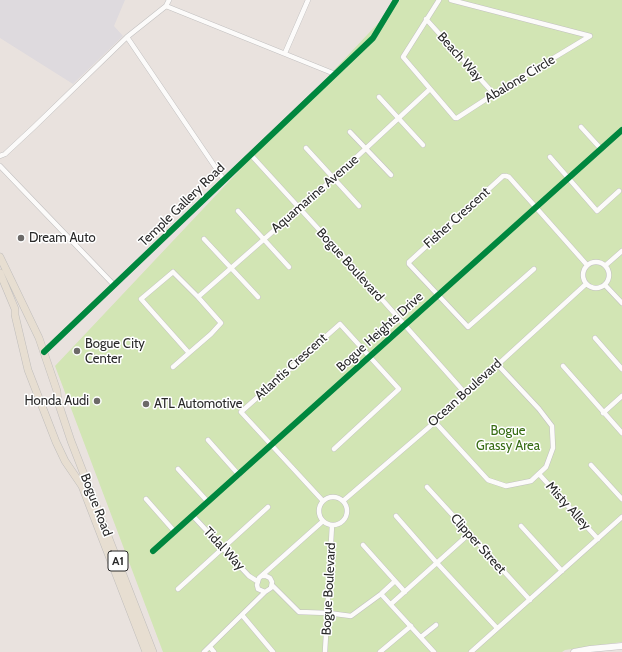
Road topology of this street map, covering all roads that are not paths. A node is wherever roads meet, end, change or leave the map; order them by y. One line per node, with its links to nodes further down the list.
1 (169, 0): 6 (street)
2 (308, 0): 9 (street)
3 (396, 0): 10 (street, Temple Gallery Road)
4 (438, 0): 7 (street, Abalone Circle)
5 (451, 0): 12 (street, Abalone Circle)
6 (166, 6): 8 (street); 9 (street)
7 (426, 19): 11 (street, Abalone Circle); 12 (street, Beach Way)
8 (127, 37): 23 (street); 29 (street)
9 (285, 53): 10 (street)
10 (335, 74): 22 (street, Temple Gallery Road)
11 (430, 89): 12 (street, Abalone Circle); 14 (street, Aquamarine Avenue)
12 (494, 94)
13 (379, 97): 14 (street)
14 (398, 118): 18 (street); 20 (street, Aquamarine Avenue)
15 (581, 127): 21 (street)
16 (350, 132): 20 (street)
17 (622, 132): 21 (street, Bogue Heights Drive)
18 (424, 145)
19 (306, 148): 27 (street)
20 (366, 149): 26 (street); 27 (street, Aquamarine Avenue)
21 (601, 149): 28 (street, Bogue Heights Drive)
22 (250, 155): 29 (street, Temple Gallery Road); 33 (street, Bogue Boulevard)
23 (0, 156)
24 (550, 157): 28 (street)
25 (0, 166): 46 (street)
26 (391, 175)
27 (334, 178): 31 (street); 33 (street, Aquamarine Avenue)
28 (568, 178): 30 (street); 32 (street, Bogue Heights Drive)
29 (224, 180): 46 (street, Temple Gallery Road)
30 (619, 191)
31 (359, 206)
32 (536, 207): 39 (street); 48 (street, Bogue Heights Drive); 48 (street, Fisher Crescent)
33 (298, 208): 36 (street, Aquamarine Avenue); 52 (street, Bogue Boulevard)
34 (238, 211): 36 (street)
35 (204, 239): 42 (street)
36 (264, 239): 41 (street); 42 (street, Aquamarine Avenue)
37 (622, 251): 40 (street)
38 (0, 257): 54 (main road, Bogue Road)
39 (587, 265): 40 (street); 45 (street)
40 (606, 265): 47 (street)
41 (289, 267)
42 (231, 268): 49 (street, Aquamarine Avenue); 50 (street)
43 (534, 269): 48 (street)
44 (0, 273): 112 (main road, Bogue Road / A1)
45 (586, 284): 47 (street); 57 (street, Ocean Boulevard)
46 (114, 285): 54 (street, Temple Gallery Road)
47 (605, 285): 51 (street)
48 (438, 295): 52 (street, Bogue Heights Drive)
49 (198, 297): 55 (street); 55 (street)
50 (258, 298)
51 (622, 303)
52 (405, 326): 56 (street, Bogue Heights Drive); 61 (street, Bogue Boulevard)
53 (595, 338): 60 (street)
54 (44, 352): 113 (main road, Bogue Road / A1)
55 (189, 353): 59 (street)
56 (370, 357): 67 (street, Bogue Heights Drive); 67 (street, Atlantis Crescent); 68 (street)
57 (497, 364): 61 (street, Ocean Boulevard); 72 (street)
58 (563, 366): 63 (street)
59 (173, 367)
60 (622, 369)
61 (465, 393): 64 (street, Ocean Boulevard)
62 (622, 396): 63 (street)
63 (603, 413): 65 (street)
64 (435, 422): 72 (street); 77 (street, Ocean Boulevard)
65 (622, 434)
66 (208, 440): 71 (street)
67 (272, 444): 71 (street, Bogue Heights Drive); 76 (street)
68 (334, 449)
69 (591, 465): 75 (street)
70 (178, 469): 78 (street)
71 (239, 474): 78 (street, Bogue Heights Drive)
72 (539, 474): 88 (street, Misty Alley)
73 (427, 487): 87 (street, Clipper Street)
74 (146, 499): 86 (street)
75 (622, 499)
76 (323, 501): 77 (street); 83 (street)
77 (343, 501): 84 (street)
78 (208, 502): 80 (street, Bogue Heights Drive)
79 (268, 507): 90 (street)
80 (193, 516): 86 (street, Bogue Heights Drive); 90 (street, Tidal Way)
81 (396, 516): 92 (street)
82 (622, 518): 88 (street)
83 (323, 522): 84 (street); 94 (street)
84 (332, 525): 104 (street, Bogue Boulevard)
85 (521, 526): 93 (street)
86 (175, 532): 91 (street, Bogue Heights Drive)
87 (469, 534): 92 (street); 102 (street, Clipper Street)
88 (598, 539): 93 (street)
89 (363, 546): 96 (street)
90 (223, 548): 95 (street, Tidal Way); 98 (street)
91 (153, 551)
92 (437, 563): 100 (street); 108 (street)
93 (562, 571): 102 (street)
94 (262, 576): 95 (street); 97 (street)
95 (257, 581): 99 (street)
96 (395, 581): 100 (street); 101 (street)
97 (272, 585): 99 (street); 104 (street)
98 (178, 588)
99 (265, 592): 105 (street)
100 (405, 592): 103 (street)
101 (381, 594): 103 (street); 104 (street)
102 (530, 600): 108 (street)
103 (391, 604): 107 (street)
104 (328, 613): 117 (street, Bogue Boulevard)
105 (242, 615): 111 (street); 116 (street)
106 (436, 624): 109 (street)
107 (411, 626): 109 (street); 118 (street)
108 (497, 628): 120 (street)
109 (421, 637): 119 (street)
110 (622, 646): 121 (street)
111 (210, 647): 114 (street); 115 (street)
112 (146, 652)
113 (153, 652)
114 (204, 652)
115 (214, 652)
116 (274, 652)
117 (325, 652)
118 (380, 652)
119 (434, 652)
120 (471, 652)
121 (574, 652)

